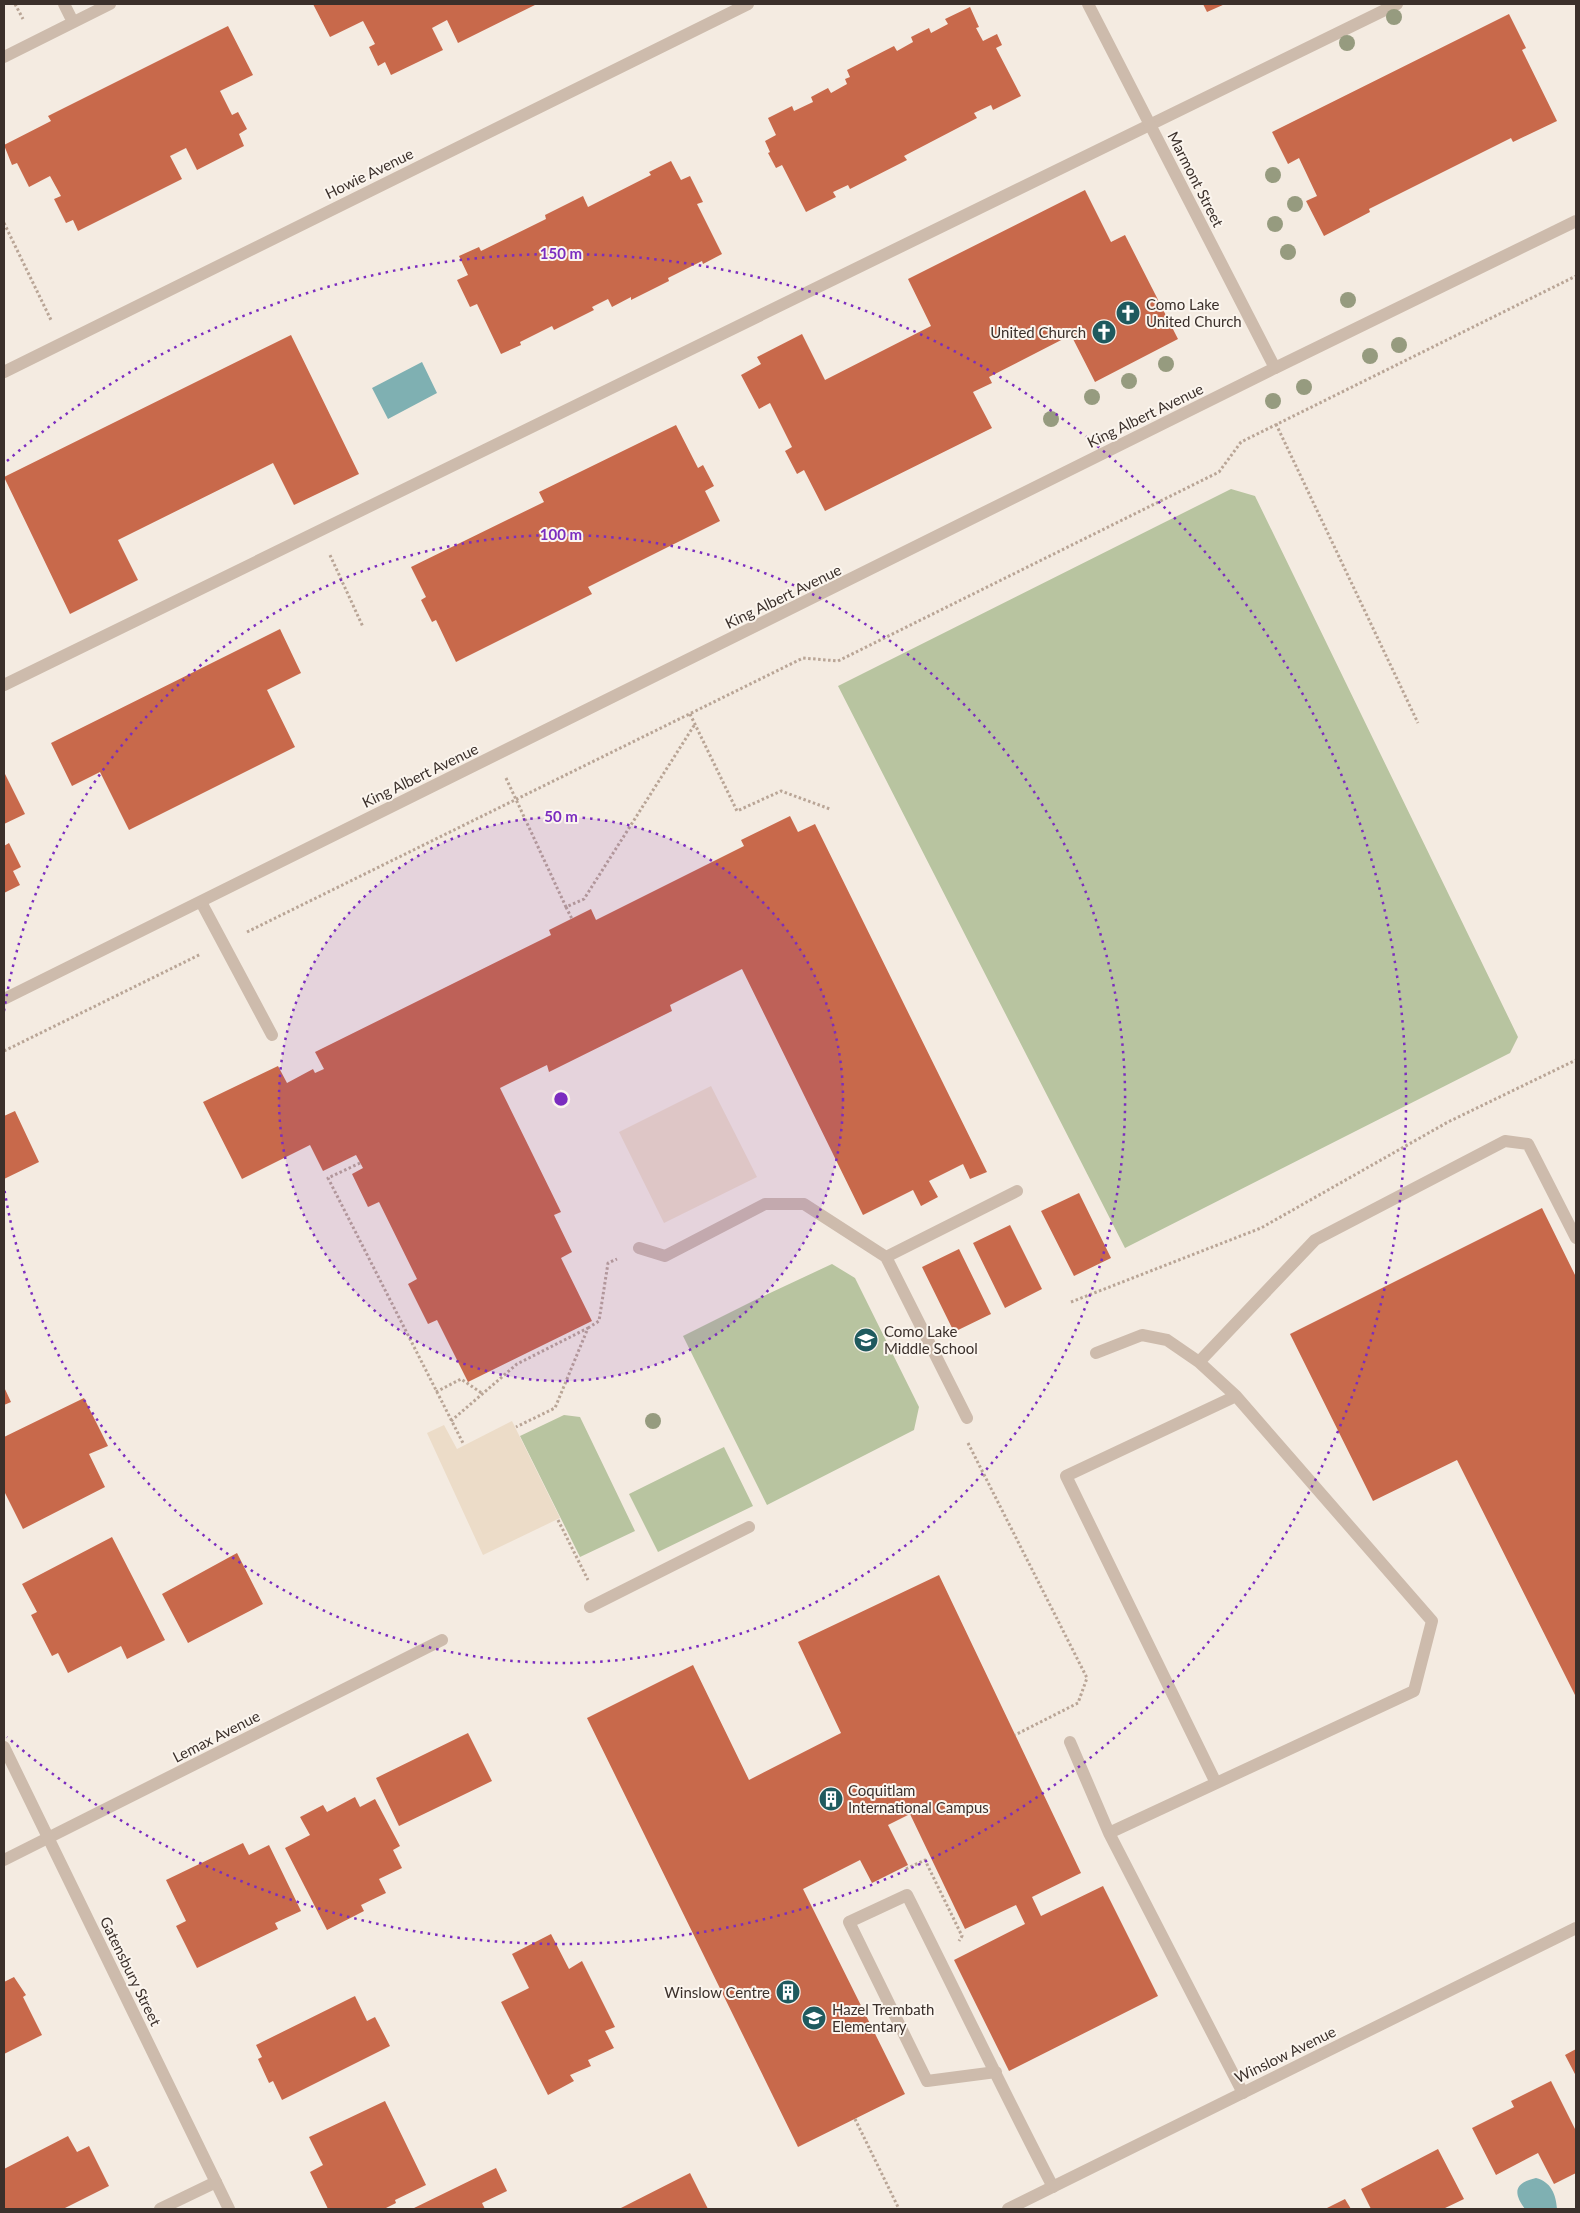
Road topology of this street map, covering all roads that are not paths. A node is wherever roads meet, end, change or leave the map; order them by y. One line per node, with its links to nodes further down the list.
1 (64, 4): 6 (street)
2 (110, 4): 6 (street)
3 (748, 4): 11 (street, Howie Avenue)
4 (1088, 4): 8 (street, Marmont Street)
5 (1398, 4): 8 (street)
6 (73, 22): 7 (street)
7 (4, 57)
8 (1150, 126): 10 (street, Marmont Street); 12 (street)
9 (1576, 221): 10 (street, King Albert Avenue)
10 (1275, 368): 13 (street, King Albert Avenue)
11 (4, 372)
12 (4, 685)
13 (201, 902): 14 (street, King Albert Avenue); 15 (street)
14 (4, 999)
15 (272, 1035)
16 (1017, 1191): 19 (street)
17 (1576, 1238): 21 (street)
18 (639, 1248): 19 (street)
19 (886, 1257): 23 (street)
20 (1096, 1353): 21 (street)
21 (1199, 1362): 22 (street)
22 (1236, 1396): 29 (street); 29 (street)
23 (967, 1418)
24 (750, 1528): 25 (street)
25 (590, 1607)
26 (442, 1640): 31 (street, Lemax Avenue)
27 (1070, 1742): 30 (street)
28 (4, 1747): 31 (street, Gatensbury Street)
29 (1216, 1783): 30 (street)
30 (1108, 1833): 35 (street)
31 (48, 1838): 32 (street, Lemax Avenue); 36 (street, Gatensbury Street)
32 (4, 1860)
33 (1576, 1928): 35 (street, Winslow Avenue)
34 (996, 2072): 34 (street); 37 (street)
35 (1243, 2093): 37 (street, Winslow Avenue)
36 (216, 2182): 38 (street); 39 (street, Gatensbury Street)
37 (1053, 2187): 40 (street, Winslow Avenue)
38 (160, 2209)
39 (229, 2209)
40 (1008, 2209)

